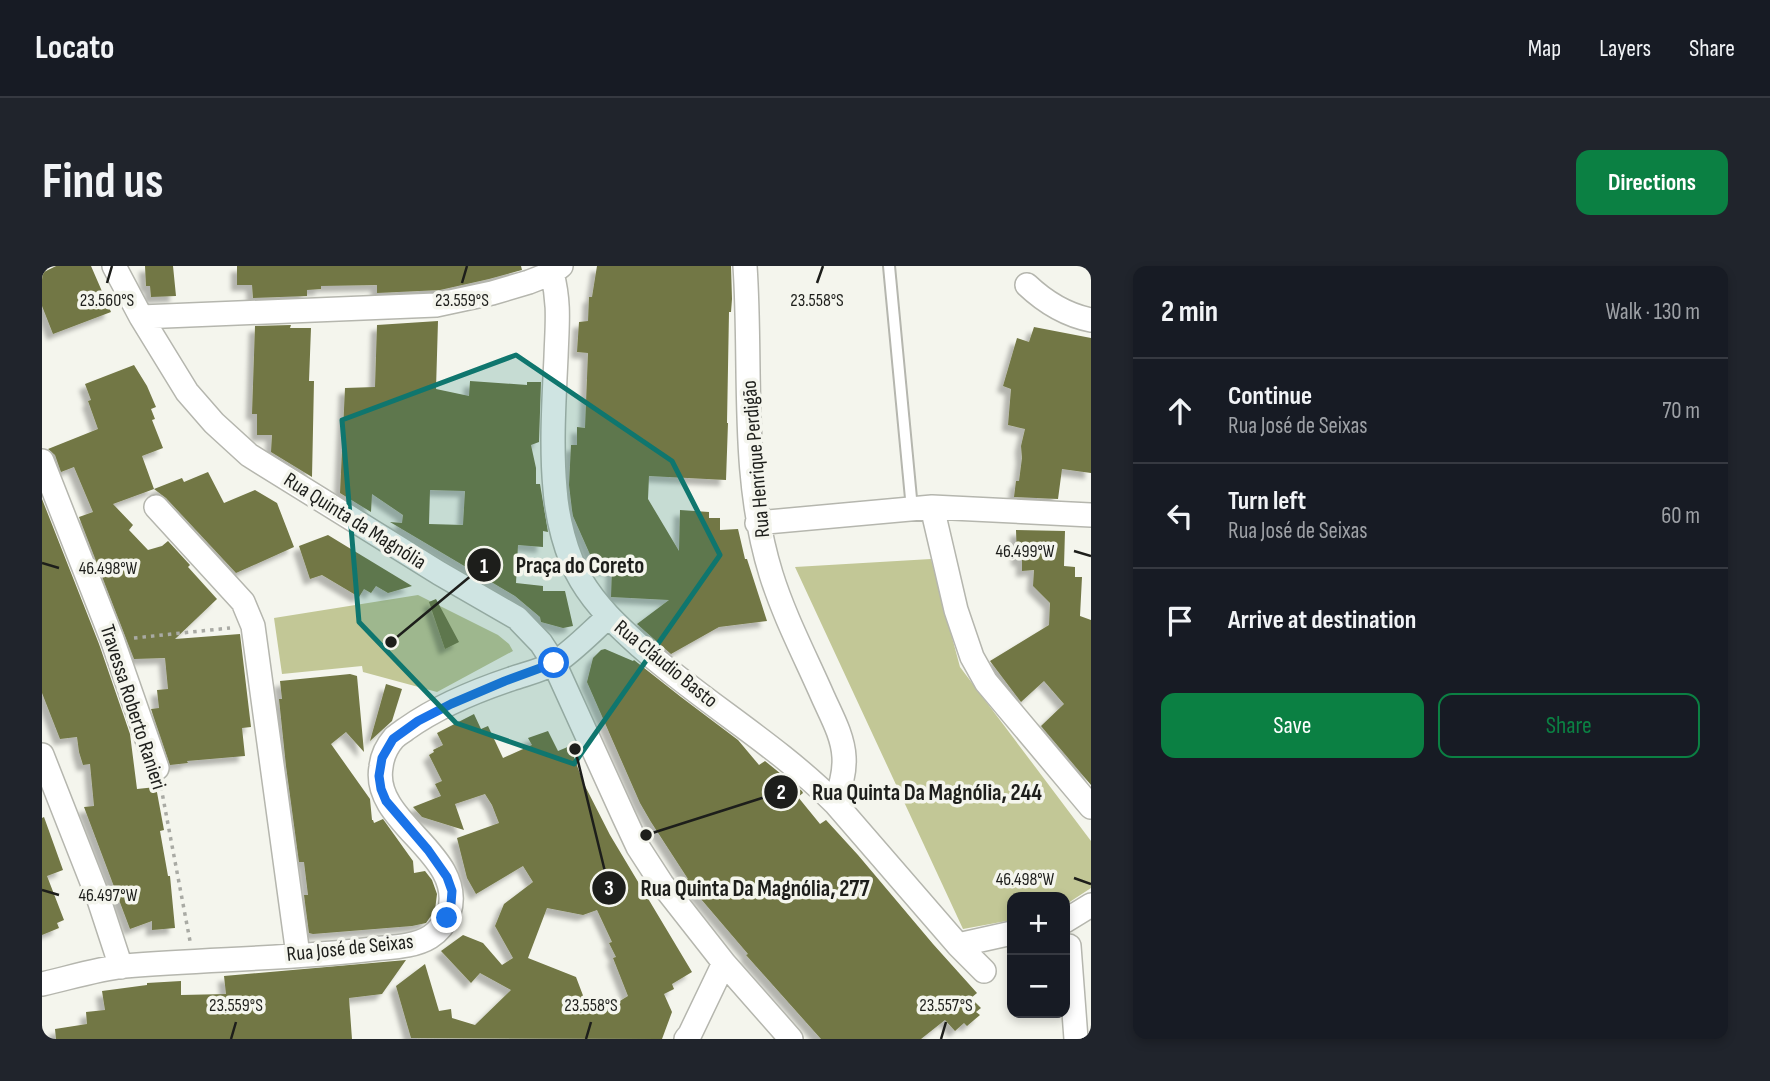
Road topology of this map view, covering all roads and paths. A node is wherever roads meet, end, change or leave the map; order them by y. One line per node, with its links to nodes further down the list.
1 (114, 266): 6 (street, Rua Quinta da Magnólia)
2 (745, 266): 12 (street, Rua Henrique Perdigão)
3 (889, 266): 10 (lane)
4 (556, 269): 6 (street); 13 (street, Rua Cláudio Basto)
5 (1027, 285): 7 (street)
6 (142, 317): 16 (street, Rua Quinta da Magnólia)
7 (1091, 320)
8 (42, 461): 15 (street, Travessa Roberto Ranieri)
9 (156, 507): 14 (street)
10 (922, 508): 11 (street); 12 (street); 20 (street)
11 (1091, 515)
12 (757, 523): 19 (street, Rua Henrique Perdigão)
13 (608, 617): 16 (street, Rua José de Seixas); 19 (street, Rua Cláudio Basto)
14 (253, 625): 15 (path); 25 (street)
15 (112, 639): 18 (street, Travessa Roberto Ranieri)
16 (554, 663): 25 (street, Rua José de Seixas); 28 (street, Rua Quinta da Magnólia)
17 (42, 755): 29 (street)
18 (157, 768): 27 (path, Travessa Roberto Ranieri)
19 (835, 803): 24 (street, Rua Cláudio Basto)
20 (1091, 807)
21 (1091, 905): 22 (street)
22 (1070, 919)
23 (1007, 934): 24 (street)
24 (958, 945): 30 (street, Rua Cláudio Basto)
25 (298, 955): 27 (street, Rua José de Seixas)
26 (1070, 955): 34 (street)
27 (194, 962): 29 (street, Rua José de Seixas)
28 (724, 963): 32 (street); 33 (street, Rua Quinta da Magnólia)
29 (121, 967): 31 (street, Rua José de Seixas)
30 (984, 971)
31 (42, 984)
32 (686, 1039)
33 (791, 1039)
34 (1076, 1039)

